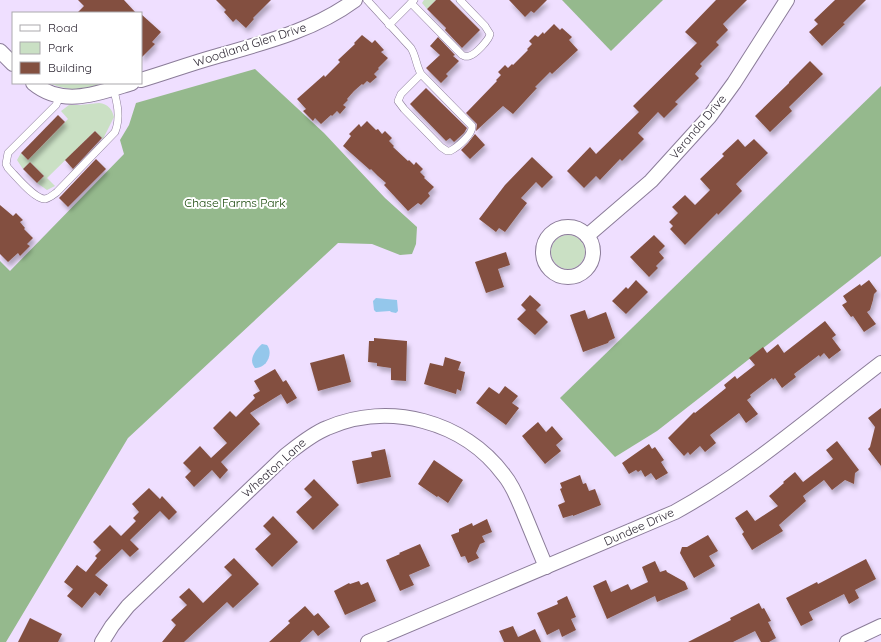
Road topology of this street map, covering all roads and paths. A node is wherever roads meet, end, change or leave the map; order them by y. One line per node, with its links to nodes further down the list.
1 (355, 0): 10 (street, Woodland Glen Drive)
2 (367, 0): 6 (lane)
3 (460, 0): 5 (lane)
4 (787, 0): 15 (street, Veranda Drive)
5 (412, 1): 6 (lane)
6 (389, 25): 9 (lane)
7 (0, 51): 8 (street)
8 (12, 63)
9 (422, 74): 9 (lane)
10 (142, 80)
11 (34, 84): 14 (street)
12 (125, 84): 13 (street)
13 (112, 86): 14 (street); 14 (lane)
14 (60, 96)
15 (587, 236)
16 (881, 363): 17 (street, Dundee Drive)
17 (546, 567): 19 (street, Wheaton Lane); 20 (street, Dundee Drive)
18 (881, 626): 21 (street)
19 (102, 642)
20 (368, 642)
21 (847, 642)

